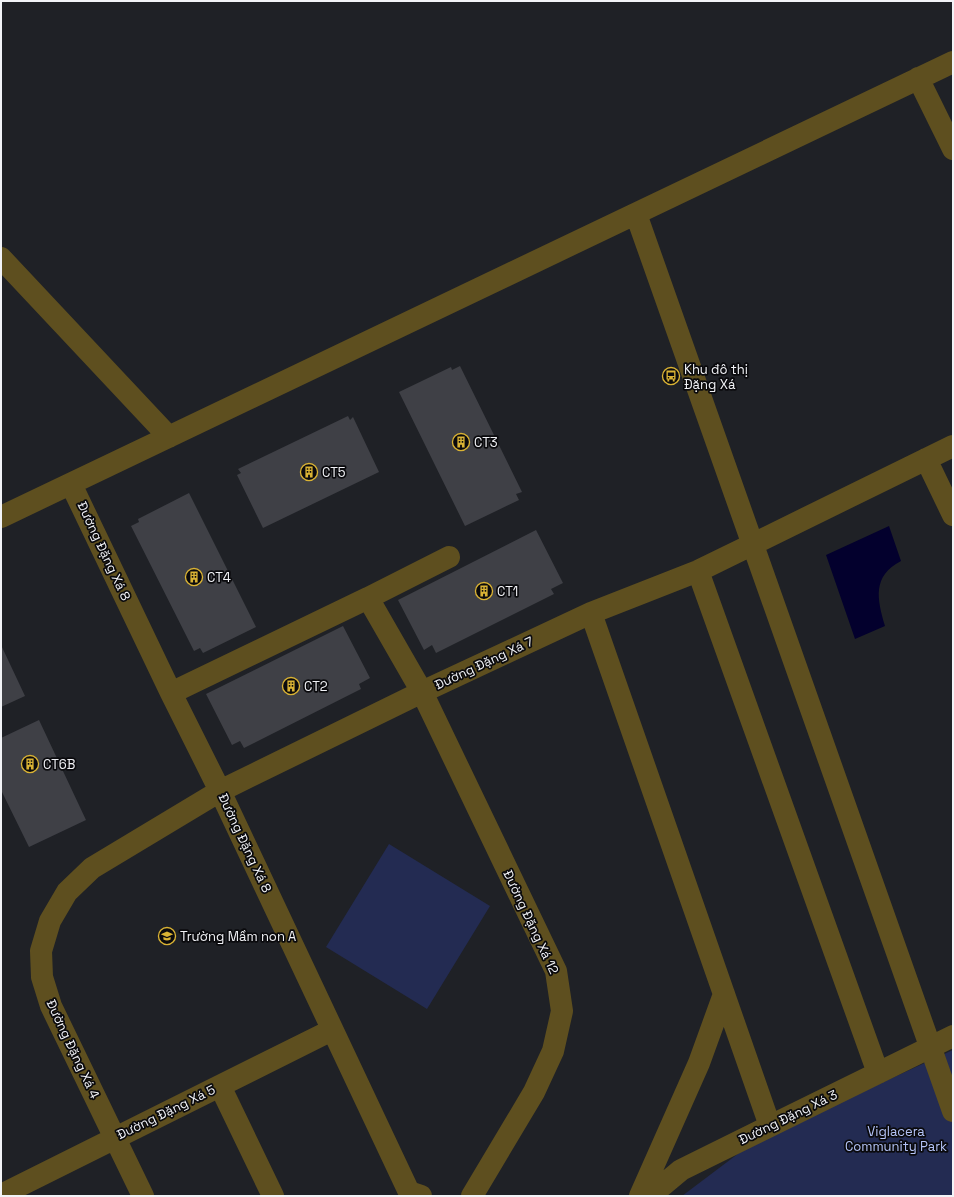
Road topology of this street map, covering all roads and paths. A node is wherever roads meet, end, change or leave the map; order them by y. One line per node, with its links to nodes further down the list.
1 (953, 62): 2 (street)
2 (918, 78): 3 (street); 4 (street)
3 (953, 148)
4 (636, 214): 6 (street); 12 (street)
5 (1, 258): 6 (street)
6 (169, 437): 9 (street)
7 (953, 446): 8 (street, Đường Đặng Xá 7)
8 (926, 459): 10 (street); 12 (street, Đường Đặng Xá 7)
9 (72, 484): 11 (street); 18 (street, Đường Đặng Xá 8)
10 (953, 515)
11 (1, 517)
12 (752, 544): 14 (street, Đường Đặng Xá 7); 23 (street)
13 (449, 557): 15 (street)
14 (698, 571): 16 (street, Đường Đặng Xá 7); 24 (street)
15 (368, 598): 17 (street, Đường Đặng Xá 12); 18 (street)
16 (591, 613): 17 (street, Đường Đặng Xá 7); 20 (street)
17 (422, 692): 19 (street, Đường Đặng Xá 7); 33 (street, Đường Đặng Xá 12)
18 (171, 693): 19 (street, Đường Đặng Xá 8)
19 (220, 791): 21 (street, Đường Đặng Xá 8); 28 (street, Đường Đặng Xá 4)
20 (724, 994): 27 (street); 34 (street)
21 (332, 1030): 25 (street, Đường Đặng Xá 5); 30 (street, Đường Đặng Xá 8)
22 (953, 1036): 23 (street, Đường Đặng Xá 3)
23 (930, 1047): 24 (street, Đường Đặng Xá 3); 26 (street)
24 (878, 1073): 27 (street, Đường Đặng Xá 3)
25 (220, 1086): 28 (street, Đường Đặng Xá 5); 32 (street)
26 (953, 1111)
27 (770, 1126): 35 (street, Đường Đặng Xá 3)
28 (114, 1138): 29 (street, Đường Đặng Xá 5); 31 (street, Đường Đặng Xá 4)
29 (1, 1195)
30 (411, 1195)
31 (143, 1196)
32 (273, 1196)
33 (472, 1196)
34 (640, 1196)
35 (650, 1196)

